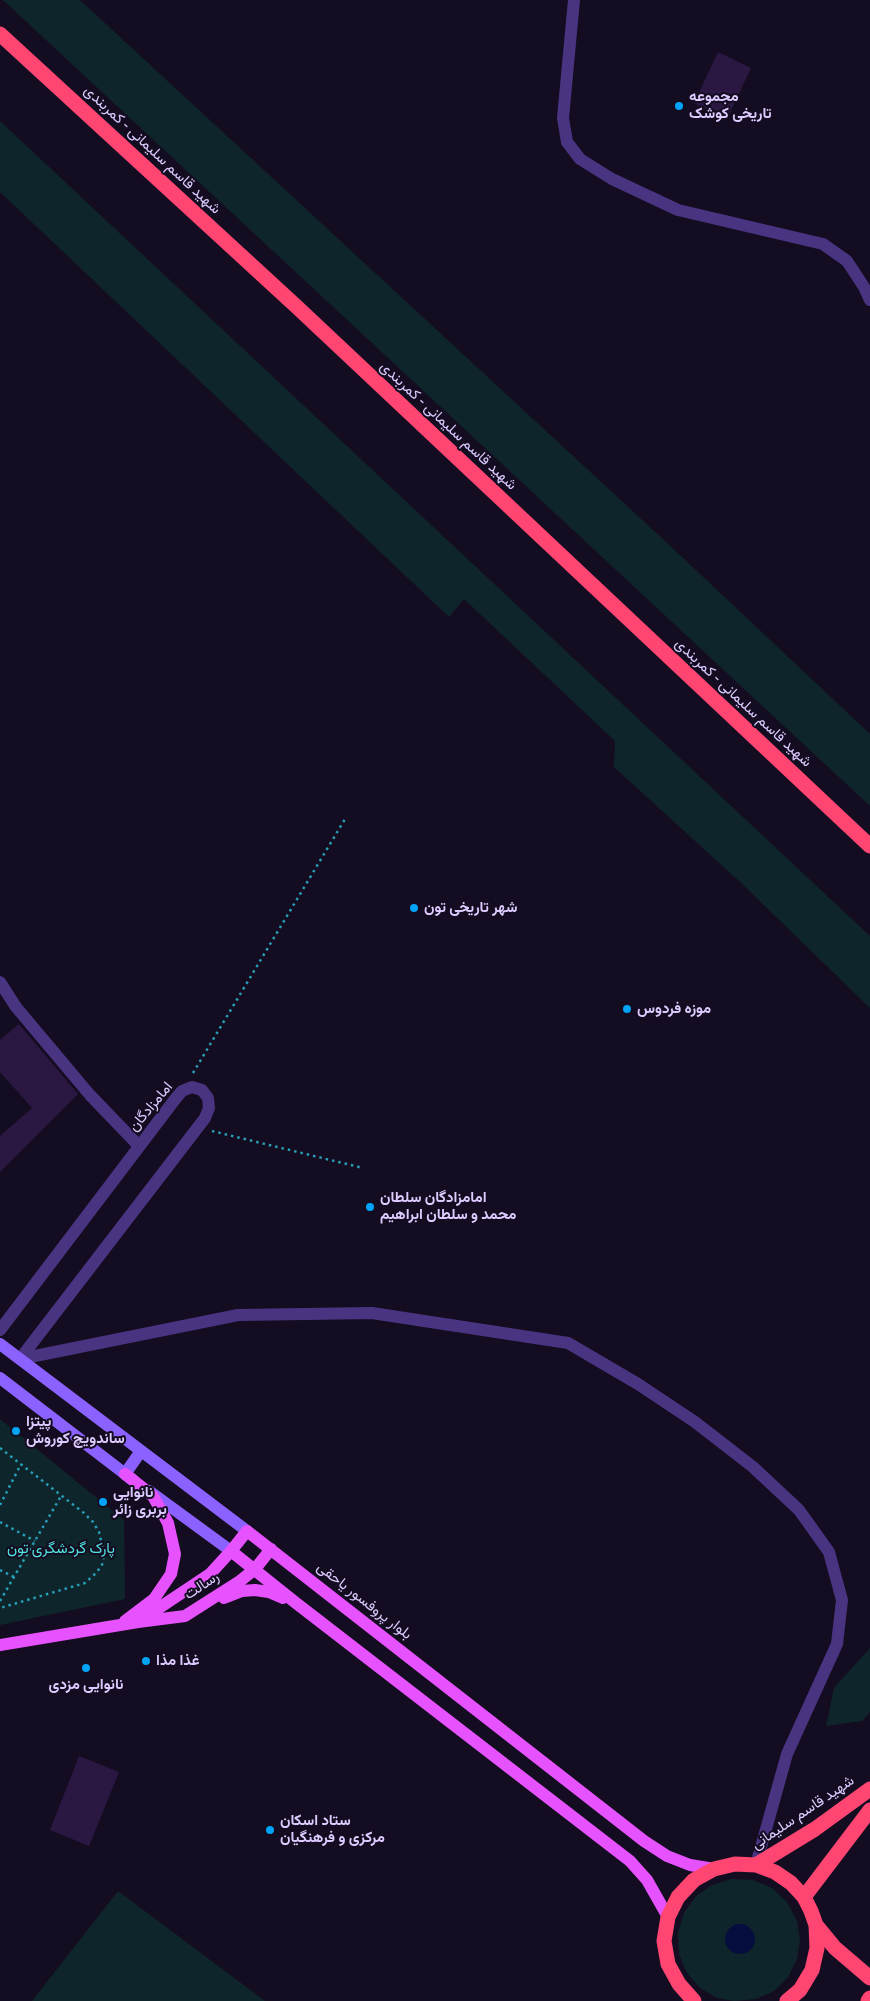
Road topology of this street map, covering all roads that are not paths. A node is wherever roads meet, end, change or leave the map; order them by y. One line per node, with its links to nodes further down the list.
1 (574, 0): 3 (street)
2 (0, 34): 4 (highway, شهید قاسم سلیمانی - کمربندی)
3 (870, 300)
4 (870, 846)
5 (0, 982): 6 (street)
6 (139, 1146): 7 (street, امامزادگان); 9 (street, امامزادگان)
7 (0, 1330)
8 (0, 1344): 9 (main road, بلوار پروفسور یاحقی)
9 (20, 1359): 11 (main road, بلوار پروفسور یاحقی); 26 (street)
10 (0, 1378): 12 (main road)
11 (142, 1451): 12 (main road); 13 (main road, بلوار پروفسور یاحقی)
12 (125, 1474): 15 (main road); 22 (main road)
13 (247, 1531): 14 (main road, بلوار پروفسور یاحقی); 15 (main road, رسالت)
14 (270, 1549): 17 (main road, رسالت); 27 (main road, بلوار پروفسور یاحقی)
15 (232, 1551): 16 (main road, رسالت); 17 (main road)
16 (222, 1562): 18 (main road); 21 (main road, رسالت)
17 (255, 1569): 18 (main road, رسالت); 19 (main road)
18 (240, 1581): 20 (main road, رسالت)
19 (296, 1603): 20 (main road); 29 (main road)
20 (185, 1616): 21 (main road, رسالت)
21 (138, 1622): 22 (main road, رسالت)
22 (120, 1624): 23 (main road, رسالت)
23 (0, 1645)
24 (870, 1789): 26 (highway, شهید قاسم سلیمانی)
25 (870, 1810): 28 (highway)
26 (756, 1866): 27 (highway); 28 (highway)
27 (714, 1869): 29 (highway)
28 (804, 1897): 30 (highway)
29 (668, 1918): 33 (highway)
30 (816, 1925): 31 (highway); 34 (highway)
31 (870, 1978)
32 (870, 1998): 35 (highway)
33 (694, 2001)
34 (787, 2001)
35 (868, 2001)

